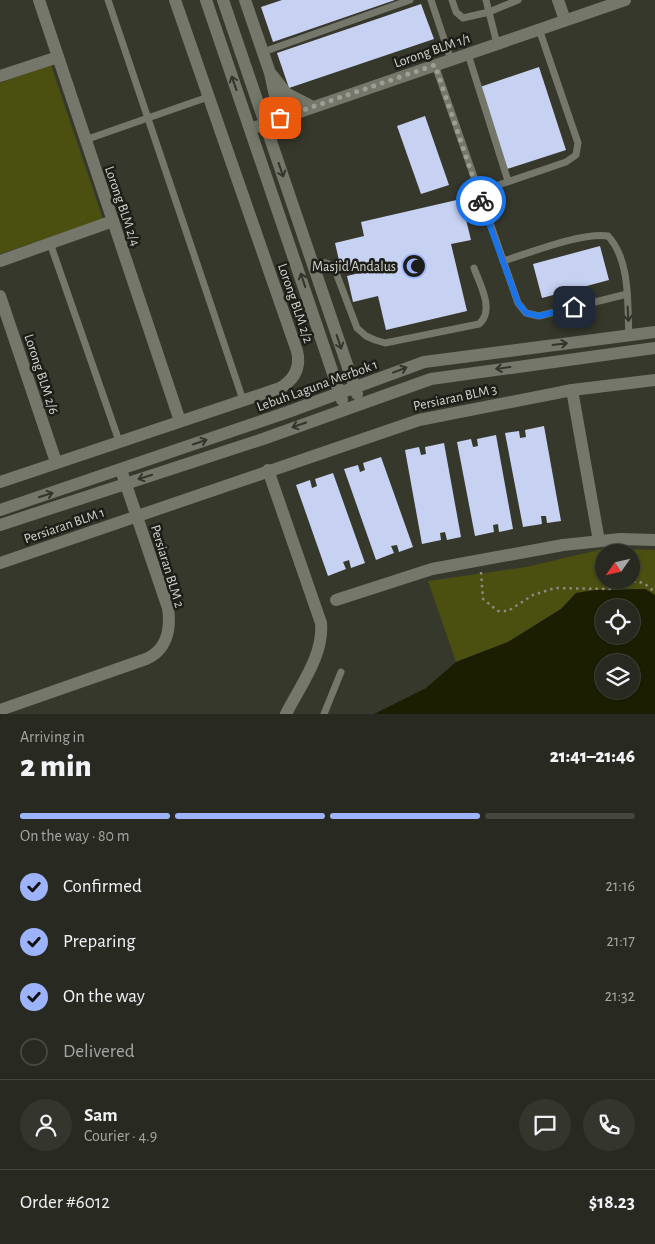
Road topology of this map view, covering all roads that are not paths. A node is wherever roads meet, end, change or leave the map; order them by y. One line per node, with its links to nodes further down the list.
1 (38, 0): 21 (street, Lorong BLM 2/4)
2 (108, 0): 29 (lane)
3 (176, 0): 26 (street, Lorong BLM 2/2)
4 (206, 0): 31 (street, one-way to 4)
5 (223, 0): 30 (street)
6 (245, 0): 19 (street)
7 (410, 0): 19 (lane)
8 (432, 0): 22 (lane)
9 (452, 0): 15 (lane)
10 (486, 0): 15 (lane)
11 (518, 0): 15 (lane)
12 (558, 0): 16 (street)
13 (625, 0): 14 (street, Lorong BLM 1/1)
14 (595, 5): 16 (street, Lorong BLM 1/1)
15 (489, 12): 18 (lane)
16 (565, 20): 17 (street, Lorong BLM 1/1)
17 (539, 29): 18 (street, Lorong BLM 1/1); 33 (lane)
18 (497, 44): 20 (street, Lorong BLM 1/1)
19 (263, 52): 24 (street)
20 (468, 54): 22 (street, Lorong BLM 1/1); 33 (lane)
21 (58, 57): 25 (street); 32 (street, Lorong BLM 2/4)
22 (451, 60): 23 (street, Lorong BLM 1/1)
23 (435, 65): 27 (street, Lorong BLM 1/1); 34 (lane)
24 (270, 73): 27 (street); 28 (street)
25 (0, 76)
26 (208, 97): 29 (lane); 50 (street, Lorong BLM 2/2)
27 (313, 107): 28 (street, Lorong BLM 1/1)
28 (280, 118): 30 (street, Lorong BLM 1/1)
29 (147, 119): 32 (lane); 50 (lane)
30 (265, 124): 31 (street, Lorong BLM 1/1); 39 (street, one-way to 39)
31 (250, 129): 49 (street, one-way to 31)
32 (85, 140): 35 (street, Lorong BLM 2/4)
33 (508, 182): 34 (lane)
34 (478, 192): 38 (lane)
35 (113, 221): 36 (street); 53 (street, Lorong BLM 2/4)
36 (50, 243): 37 (street); 54 (lane)
37 (0, 261)
38 (502, 261): 41 (lane); 41 (lane)
39 (312, 263): 40 (lane); 47 (street, one-way to 47)
40 (474, 268)
41 (627, 294): 44 (lane, one-way to 44)
42 (0, 296): 55 (street, Lorong BLM 2/6)
43 (655, 332): 44 (street, Lebuh Laguna Merbok 1)
44 (629, 335): 47 (street, Lebuh Laguna Merbok 1, one-way to 44)
45 (655, 348): 51 (street, one-way to 51)
46 (655, 380): 48 (street, Persiaran BLM 3)
47 (355, 388): 49 (street, Lebuh Laguna Merbok 1); 51 (street)
48 (572, 390): 57 (street, Persiaran BLM 3); 64 (street)
49 (340, 393): 52 (street); 56 (street, Lebuh Laguna Merbok 1, one-way to 49)
50 (243, 400): 53 (street, Lorong BLM 2/2)
51 (360, 404): 52 (street)
52 (345, 409): 59 (street, one-way to 59)
53 (180, 421): 54 (street, Lorong BLM 2/2)
54 (119, 441): 55 (street, Lorong BLM 2/2)
55 (56, 462): 58 (street, Lorong BLM 2/2)
56 (121, 470): 59 (street, Persiaran BLM 2); 60 (street, Lebuh Laguna Merbok 1, one-way to 56)
57 (268, 470): 61 (street, Persiaran BLM 3); 69 (street)
58 (0, 482)
59 (126, 484): 61 (street, Persiaran BLM 2); 62 (street)
60 (0, 510)
61 (137, 516): 65 (street, Persiaran BLM 1); 68 (street, Persiaran BLM 2)
62 (0, 525)
63 (655, 540): 64 (street)
64 (598, 541): 66 (street)
65 (0, 563)
66 (336, 600)
67 (341, 672): 70 (lane)
68 (0, 710)
69 (286, 714)
70 (324, 714)

